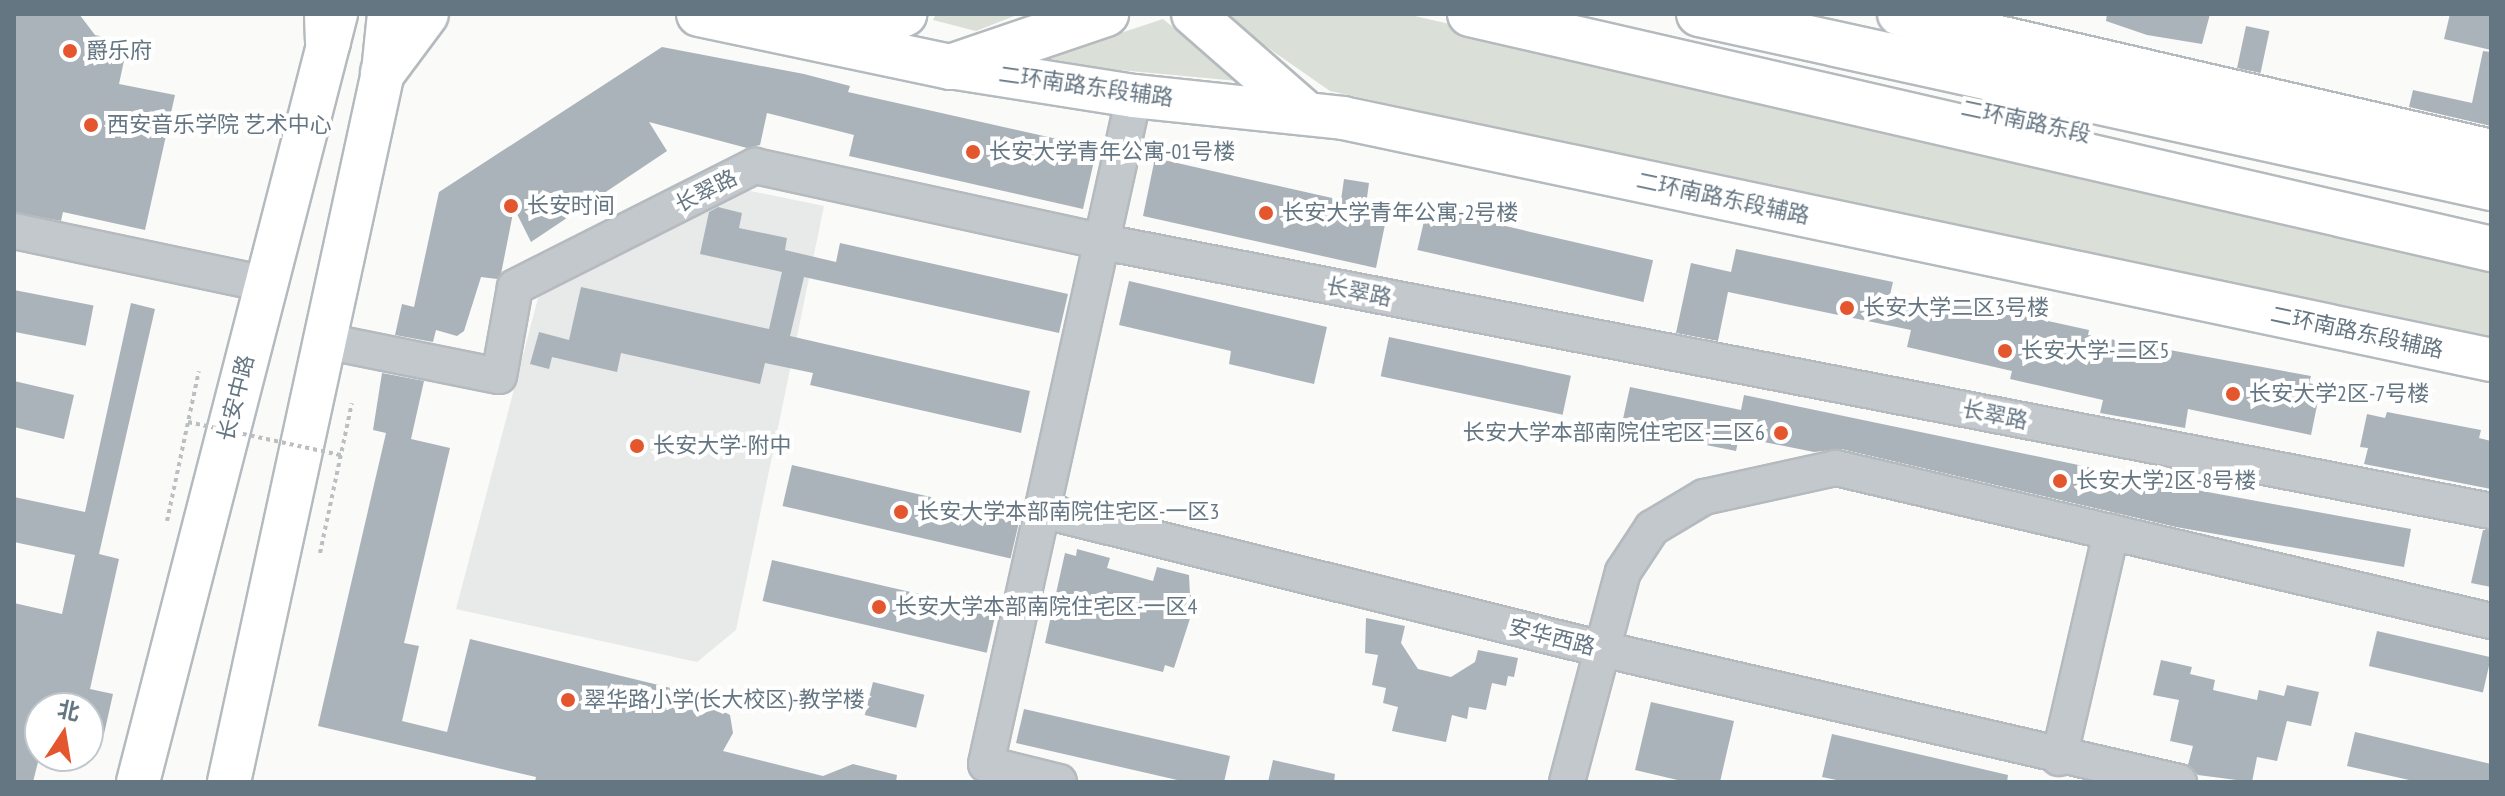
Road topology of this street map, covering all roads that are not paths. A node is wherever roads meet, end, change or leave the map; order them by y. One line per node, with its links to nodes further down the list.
1 (389, 14): 14 (main road)
2 (426, 14): 14 (highway)
3 (699, 14): 13 (highway)
4 (784, 14): 5 (highway)
5 (904, 14)
6 (1106, 14): 13 (highway)
7 (1193, 14): 16 (main road)
8 (1470, 14): 20 (highway)
9 (1562, 14): 17 (highway, 二环南路东段)
10 (1699, 14): 17 (highway, 二环南路东段)
11 (1899, 14): 17 (main road)
12 (330, 23): 21 (main road, 长安中路)
13 (950, 67): 15 (main road, 二环南路东段辅路)
14 (383, 72): 22 (main road)
15 (1134, 96): 16 (main road, 二环南路东段辅路); 19 (street)
16 (1306, 113): 23 (main road, 二环南路东段辅路)
17 (2488, 186)
18 (14, 231): 21 (street)
19 (1103, 242): 22 (street, 长翠路); 24 (street); 25 (street, 长翠路)
20 (2491, 249)
21 (265, 284): 30 (main road, 长安中路)
22 (325, 341): 31 (main road)
23 (2491, 360)
24 (1045, 511): 28 (street, 安华西路); 32 (street)
25 (2491, 511)
26 (2111, 532): 27 (street); 28 (street); 29 (street)
27 (2491, 621)
28 (1602, 649): 29 (street, 安华西路); 33 (street)
29 (2059, 758): 34 (street, 安华西路)
30 (138, 782)
31 (229, 782)
32 (1059, 782)
33 (1567, 782)
34 (2179, 782)

